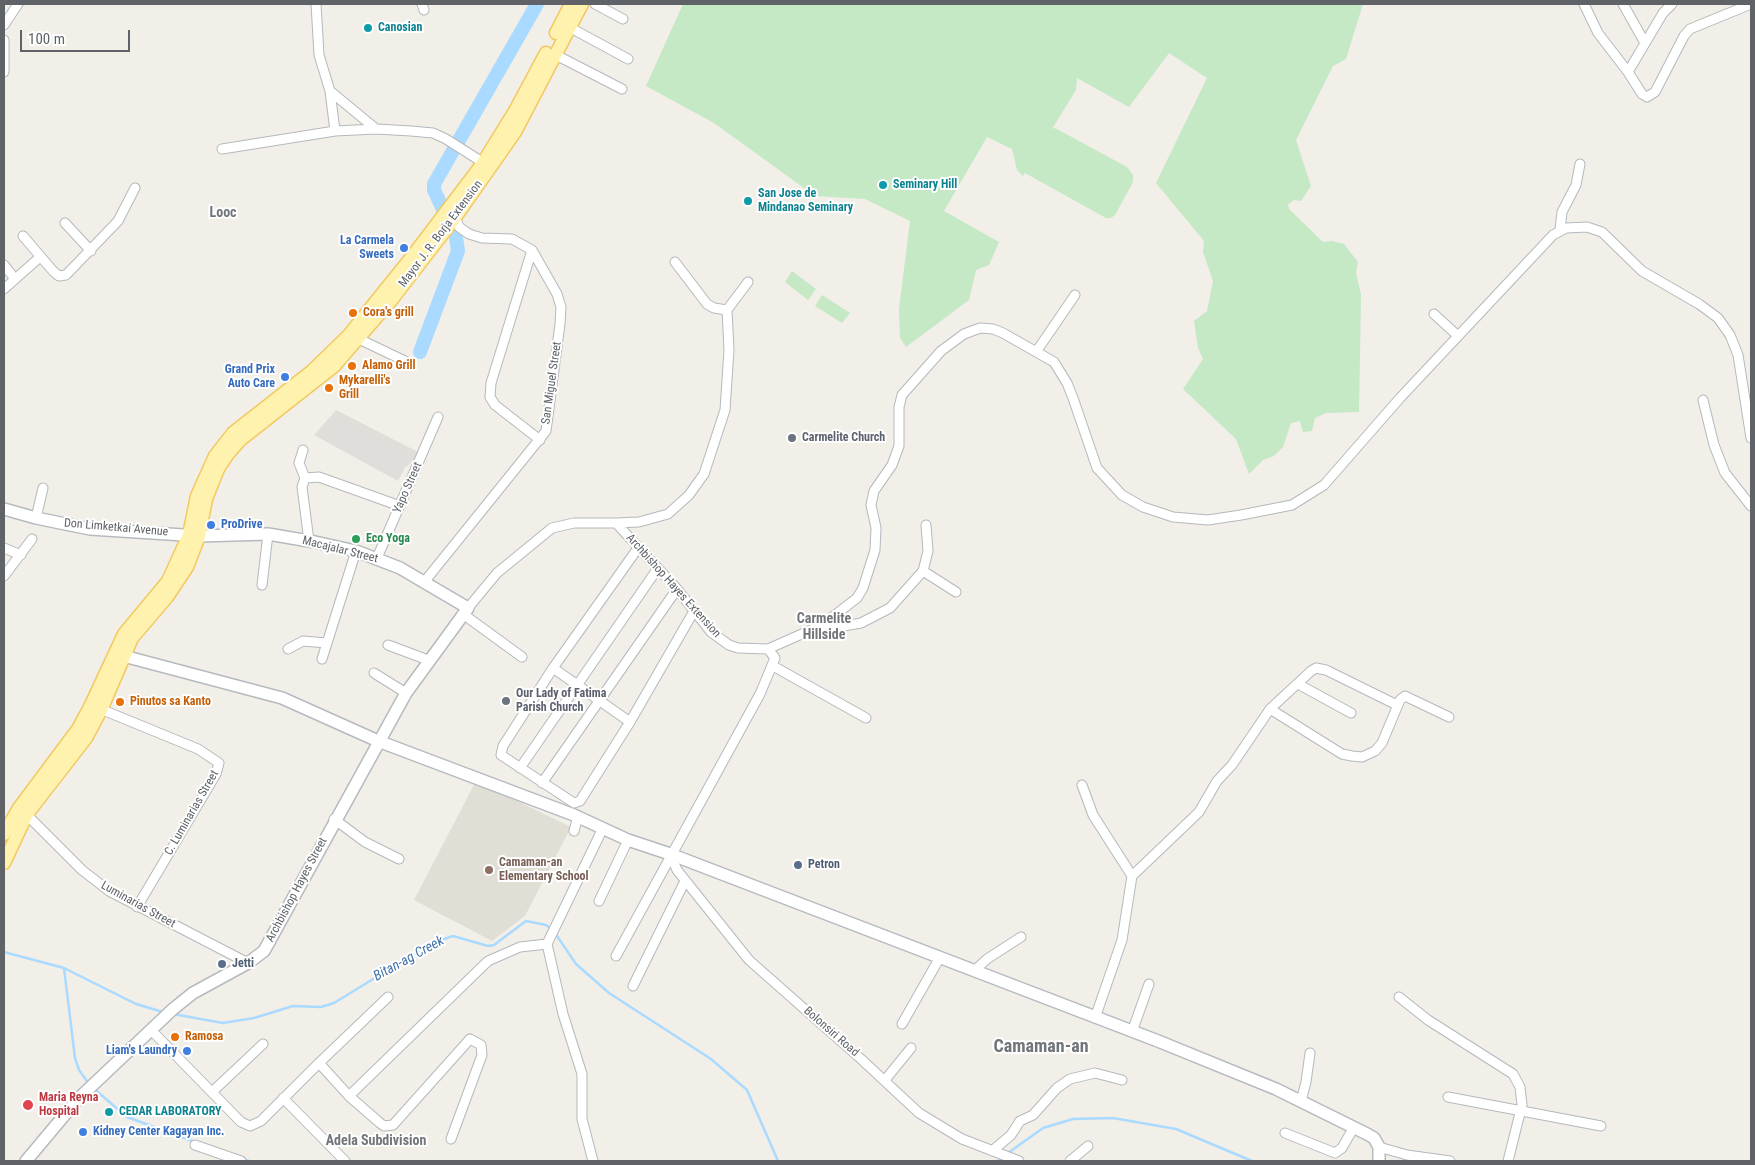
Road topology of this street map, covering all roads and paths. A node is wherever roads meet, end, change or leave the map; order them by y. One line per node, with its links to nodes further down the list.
1 (18, 4): 13 (street)
2 (316, 4): 23 (street)
3 (571, 4): 19 (main road, Mayor J. R. Borja Extension)
4 (582, 4): 14 (main road, Mayor J. R. Borja Extension)
5 (595, 4): 12 (street)
6 (1584, 4): 21 (street)
7 (1623, 4): 16 (street)
8 (1658, 4): 11 (street)
9 (1672, 4): 11 (street)
10 (1751, 4): 21 (street)
11 (1663, 13): 16 (street)
12 (623, 19)
13 (4, 25)
14 (569, 27): 17 (main road, Mayor J. R. Borja Extension); 18 (street)
15 (4, 40): 20 (street)
16 (1645, 44): 21 (street)
17 (554, 54): 19 (main road, Mayor J. R. Borja Extension); 22 (street)
18 (628, 59)
19 (543, 67): 28 (main road, Mayor J. R. Borja Extension)
20 (4, 72)
21 (1628, 72)
22 (622, 89)
23 (330, 91): 24 (street); 25 (street)
24 (376, 129): 25 (street); 28 (street)
25 (335, 131): 26 (street)
26 (222, 149)
27 (1580, 164): 32 (street)
28 (487, 165): 30 (main road, Mayor J. R. Borja Extension)
29 (135, 188): 36 (street)
30 (452, 214): 33 (main road, Mayor J. R. Borja Extension); 35 (street)
31 (65, 224): 36 (street)
32 (1560, 230): 46 (street); 50 (street)
33 (435, 235): 47 (main road, Mayor J. R. Borja Extension); 51 (main road, Mayor J. R. Borja Extension)
34 (24, 236): 37 (street)
35 (532, 250): 55 (street, San Miguel Street); 55 (street)
36 (90, 252): 37 (street)
37 (40, 257): 40 (street)
38 (675, 262): 44 (street)
39 (4, 265): 40 (street)
40 (15, 279): 42 (street)
41 (748, 282): 44 (street)
42 (4, 289)
43 (1075, 294): 48 (street)
44 (727, 310): 63 (street)
45 (1434, 314): 46 (street)
46 (1458, 336): 48 (street)
47 (359, 339): 49 (street); 51 (main road, Mayor J. R. Borja Extension)
48 (1036, 352): 83 (street)
49 (409, 363)
50 (1747, 376): 54 (street)
51 (290, 393): 66 (main road, Mayor J. R. Borja Extension)
52 (1703, 400): 60 (street)
53 (438, 417): 59 (street, Yapo Street)
54 (1751, 438)
55 (540, 440): 77 (street, San Miguel Street)
56 (303, 450): 57 (street)
57 (305, 478): 59 (street); 68 (street)
58 (42, 488): 62 (street)
59 (400, 506): 73 (street, Yapo Street)
60 (1751, 506)
61 (4, 509): 62 (main road, Don Limketkai Avenue)
62 (36, 518): 66 (main road, Don Limketkai Avenue)
63 (616, 523): 70 (street, Archbishop Hayes Extension); 81 (street, Archbishop Hayes Extension)
64 (926, 525): 75 (street)
65 (268, 534): 66 (main road, Macajalar Street); 68 (main road, Macajalar Street); 78 (street)
66 (194, 535): 88 (main road, Mayor J. R. Borja Extension)
67 (32, 539): 72 (street)
68 (309, 540): 71 (main road, Macajalar Street)
69 (4, 548): 72 (street)
70 (638, 548): 74 (street, Archbishop Hayes Extension); 93 (street)
71 (356, 551): 73 (main road, Macajalar Street); 84 (street)
72 (21, 555): 76 (street)
73 (377, 558): 77 (main road, Macajalar Street)
74 (658, 568): 79 (street, Archbishop Hayes Extension); 96 (street)
75 (923, 570): 80 (street); 83 (street)
76 (4, 576)
77 (425, 581): 81 (main road, Macajalar Street)
78 (262, 585)
79 (677, 589): 82 (street, Archbishop Hayes Extension); 98 (street)
80 (956, 592)
81 (465, 611): 89 (street); 91 (main road, Archbishop Hayes Street)
82 (694, 611): 87 (street, Archbishop Hayes Extension); 105 (street)
83 (809, 631): 87 (street)
84 (327, 643): 86 (street); 90 (street)
85 (388, 645): 91 (street)
86 (288, 648)
87 (768, 649): 92 (street)
88 (118, 655): 100 (main road, Mayor J. R. Borja Extension); 106 (main road)
89 (522, 657)
90 (322, 659)
91 (428, 660): 97 (main road, Archbishop Hayes Street)
92 (773, 666): 104 (street); 118 (street)
93 (553, 668): 96 (street); 107 (street)
94 (374, 672): 97 (street)
95 (1298, 684): 99 (street); 101 (street); 102 (street)
96 (576, 685): 98 (street); 107 (street)
97 (406, 692): 106 (main road, Archbishop Hayes Street)
98 (600, 701): 105 (street); 108 (street)
99 (1397, 705): 101 (street); 103 (street)
100 (96, 707): 110 (main road, Mayor J. R. Borja Extension); 123 (street, C. Luminarias Street)
101 (1270, 709): 120 (street)
102 (1351, 713)
103 (1449, 717)
104 (866, 718)
105 (630, 722): 108 (street)
106 (378, 740): 111 (main road); 112 (main road, Archbishop Hayes Street)
107 (520, 768): 108 (street)
108 (542, 783)
109 (1082, 785): 120 (street)
110 (23, 811): 115 (main road, Mayor J. R. Borja Extension); 119 (main road, Mayor J. R. Borja Extension); 123 (street, Luminarias Street)
111 (574, 815): 113 (main road); 114 (street)
112 (334, 819): 117 (street); 128 (main road, Archbishop Hayes Street)
113 (603, 828): 116 (main road); 125 (street)
114 (574, 830)
115 (4, 834)
116 (628, 840): 118 (main road); 122 (street)
117 (399, 859)
118 (672, 859): 121 (street, Bolonsiri Road); 126 (street); 127 (main road)
119 (4, 862)
120 (1132, 876): 134 (street)
121 (685, 881): 131 (street); 142 (street, Bolonsiri Road)
122 (599, 901)
123 (137, 907): 128 (street, Luminarias Street)
124 (1021, 937): 129 (street)
125 (549, 941): 145 (street); 162 (street)
126 (616, 956)
127 (939, 959): 129 (main road); 135 (street)
128 (248, 963): 136 (main road, Archbishop Hayes Street)
129 (974, 971): 134 (main road)
130 (1149, 984): 137 (street)
131 (634, 986)
132 (388, 997): 141 (street)
133 (1399, 997): 149 (street)
134 (1095, 1018): 137 (main road)
135 (902, 1024)
136 (151, 1030): 144 (street); 159 (main road, Archbishop Hayes Street)
137 (1132, 1032): 148 (main road)
138 (263, 1044): 144 (street)
139 (911, 1048): 142 (street)
140 (1310, 1053): 148 (street)
141 (319, 1063): 145 (street); 147 (street)
142 (885, 1080): 157 (street, Bolonsiri Road)
143 (1122, 1080): 157 (street)
144 (212, 1092): 147 (street)
145 (349, 1096): 153 (street)
146 (1448, 1097): 149 (street)
147 (283, 1098): 161 (street)
148 (1301, 1101): 151 (main road)
149 (1521, 1112): 150 (street); 166 (street)
150 (1601, 1126)
151 (1354, 1127): 152 (street); 156 (main road)
152 (1284, 1133)
153 (451, 1139)
154 (195, 1145): 160 (street)
155 (1088, 1146): 163 (street)
156 (1379, 1147): 164 (main road); 165 (street)
157 (995, 1152): 158 (street, Bolonsiri Road)
158 (1015, 1159)
159 (26, 1161)
160 (242, 1161)
161 (345, 1161)
162 (593, 1161)
163 (1070, 1161)
164 (1379, 1161)
165 (1450, 1161)
166 (1508, 1161)

